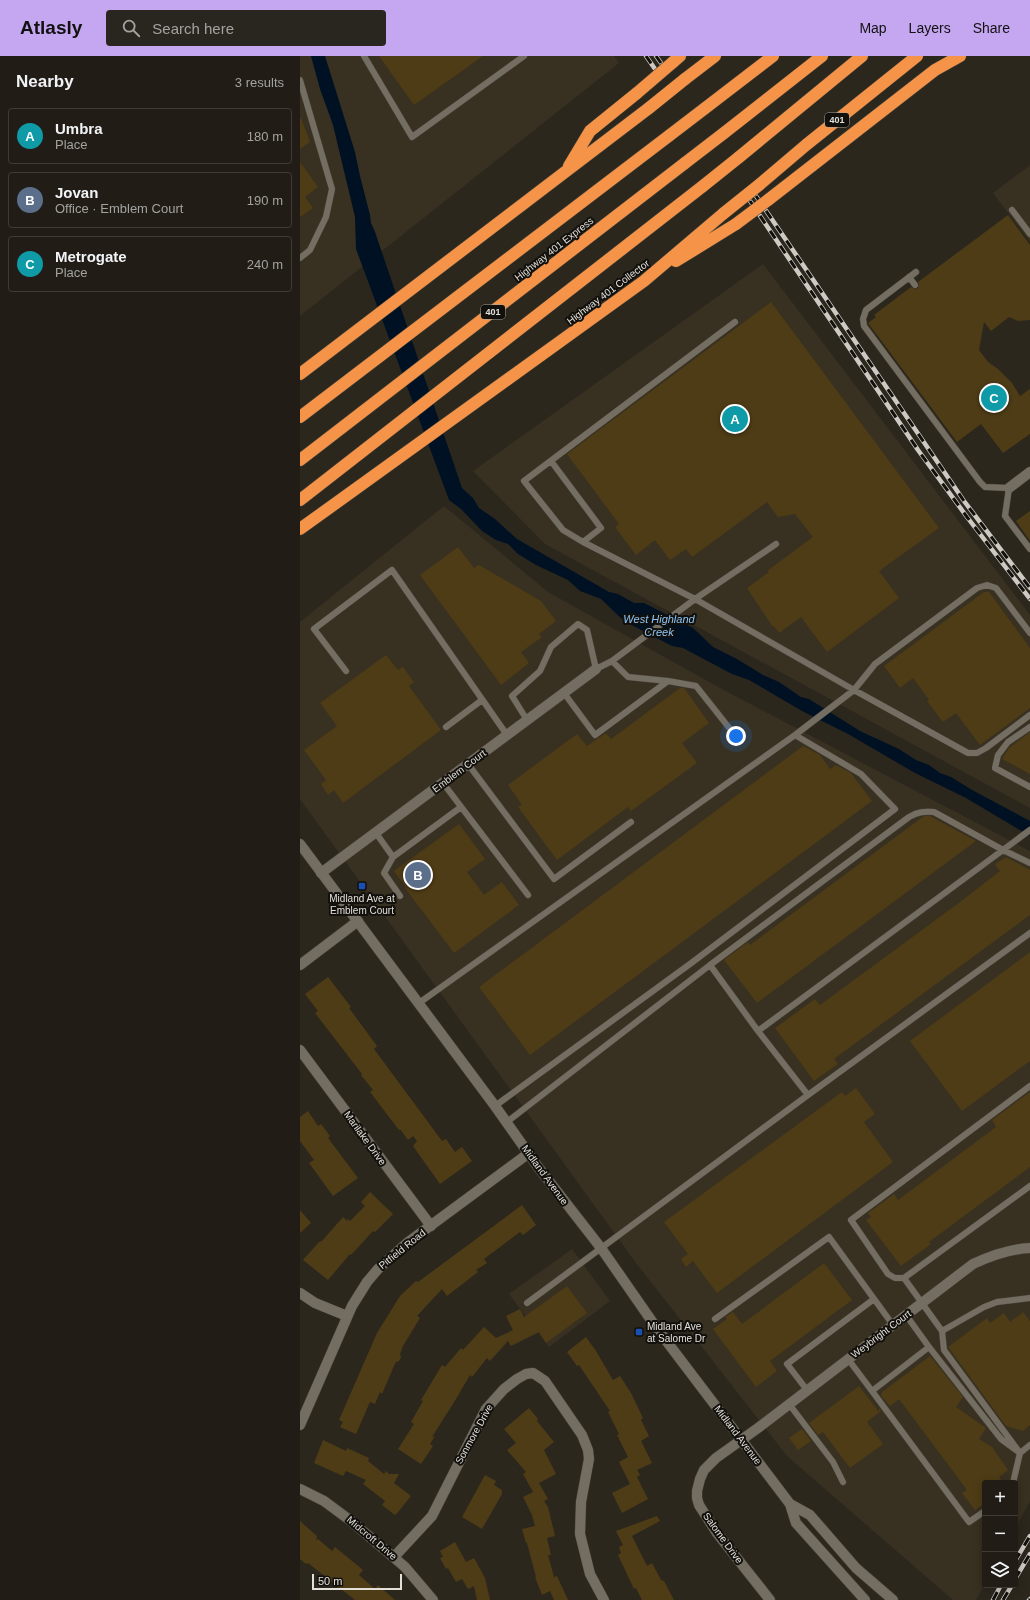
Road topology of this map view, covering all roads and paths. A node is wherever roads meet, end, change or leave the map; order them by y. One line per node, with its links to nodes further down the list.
1 (364, 56): 2 (lane)
2 (524, 56)
3 (715, 56): 11 (highway, bridge)
4 (773, 56): 21 (highway, Highway 401 Express, bridge)
5 (822, 56): 22 (highway, Highway 401 Express / 401, bridge)
6 (862, 56): 26 (highway, bridge)
7 (917, 56): 17 (highway, Highway 401 Collector / 401, bridge)
8 (960, 56): 17 (highway, bridge)
9 (676, 59): 11 (highway, bridge)
10 (300, 80): 14 (lane)
11 (565, 172): 20 (highway)
12 (1012, 210): 13 (lane)
13 (1030, 234)
14 (300, 258)
15 (916, 272): 16 (lane)
16 (909, 277): 18 (lane); 25 (lane)
17 (644, 281): 27 (highway, Highway 401 Collector / 401)
18 (915, 284)
19 (735, 322): 23 (lane)
20 (300, 374)
21 (300, 417)
22 (300, 460)
23 (551, 461): 28 (lane); 28 (lane)
24 (1030, 472): 25 (street)
25 (1008, 488): 30 (lane)
26 (300, 500)
27 (300, 529)
28 (583, 542): 31 (lane)
29 (776, 544): 31 (lane)
30 (1030, 549)
31 (695, 599): 33 (lane); 37 (lane)
32 (1030, 633): 37 (lane)
33 (612, 661): 34 (lane); 36 (lane)
34 (596, 669): 38 (street, Emblem Court); 41 (lane)
35 (346, 671): 39 (lane)
36 (668, 681): 38 (lane); 44 (lane)
37 (854, 690): 40 (lane); 46 (lane)
38 (564, 693): 41 (street, Emblem Court)
39 (482, 700): 42 (lane); 45 (lane)
40 (1030, 716)
41 (528, 720): 45 (street, Emblem Court)
42 (446, 727)
43 (1030, 727): 49 (lane)
44 (734, 734)
45 (507, 735): 47 (street, Emblem Court)
46 (795, 735): 65 (lane); 70 (lane)
47 (468, 764): 48 (street, Emblem Court); 51 (lane)
48 (443, 783): 50 (lane); 53 (street, Emblem Court)
49 (1030, 787)
50 (461, 807): 56 (lane); 59 (lane)
51 (631, 822)
52 (1030, 830): 55 (lane)
53 (376, 833): 56 (lane); 58 (street, Emblem Court)
54 (300, 844): 58 (street, Midland Avenue)
55 (1003, 850): 57 (lane); 64 (lane); 66 (lane)
56 (393, 857): 60 (lane)
57 (1030, 863)
58 (321, 873): 61 (street, Midland Avenue)
59 (528, 895)
60 (400, 896)
61 (358, 921): 63 (street); 65 (street, Midland Avenue)
62 (1030, 933): 69 (lane)
63 (300, 965)
64 (710, 965): 66 (lane); 71 (lane)
65 (419, 1003): 70 (street, Midland Avenue)
66 (758, 1031): 69 (lane)
67 (300, 1050): 74 (street, Marilake Drive)
68 (1030, 1086): 77 (lane)
69 (808, 1095): 75 (lane)
70 (495, 1106): 71 (street, Midland Avenue)
71 (507, 1122): 72 (street, Midland Avenue)
72 (528, 1153): 74 (street, Pitfield Road); 75 (street, Midland Avenue)
73 (1030, 1186): 77 (lane)
74 (431, 1226): 84 (street, Pitfield Road)
75 (601, 1248): 82 (lane); 94 (street, Midland Avenue)
76 (1030, 1248): 81 (street, Weybright Court)
77 (904, 1278): 81 (lane)
78 (300, 1293): 84 (street)
79 (1030, 1298): 87 (lane)
80 (874, 1299): 85 (lane); 86 (lane); 90 (lane)
81 (922, 1302): 83 (street, Weybright Court); 87 (lane)
82 (527, 1303)
83 (906, 1315): 86 (street, Weybright Court); 88 (lane)
84 (347, 1316): 93 (street, Pitfield Road)
85 (715, 1319)
86 (893, 1325): 89 (street, Weybright Court)
87 (942, 1331): 96 (lane)
88 (930, 1347): 91 (lane); 96 (lane)
89 (848, 1359): 90 (street, Weybright Court); 91 (lane)
90 (807, 1390): 92 (street, Weybright Court)
91 (872, 1391): 101 (lane)
92 (789, 1404): 94 (street, Weybright Court); 98 (lane)
93 (300, 1425)
94 (742, 1440): 100 (street, Midland Avenue); 105 (street, Salome Drive)
95 (1030, 1445): 96 (lane)
96 (1020, 1453): 97 (lane)
97 (1014, 1480)
98 (843, 1482)
99 (300, 1489): 102 (street, Midcroft Drive)
100 (790, 1504): 106 (street, Midland Avenue); 107 (street, Midland Avenue)
101 (982, 1513)
102 (394, 1557): 103 (street, Midcroft Drive); 104 (street, Sonmore Drive)
103 (433, 1600)
104 (604, 1600)
105 (770, 1600)
106 (865, 1600)
107 (893, 1600)

